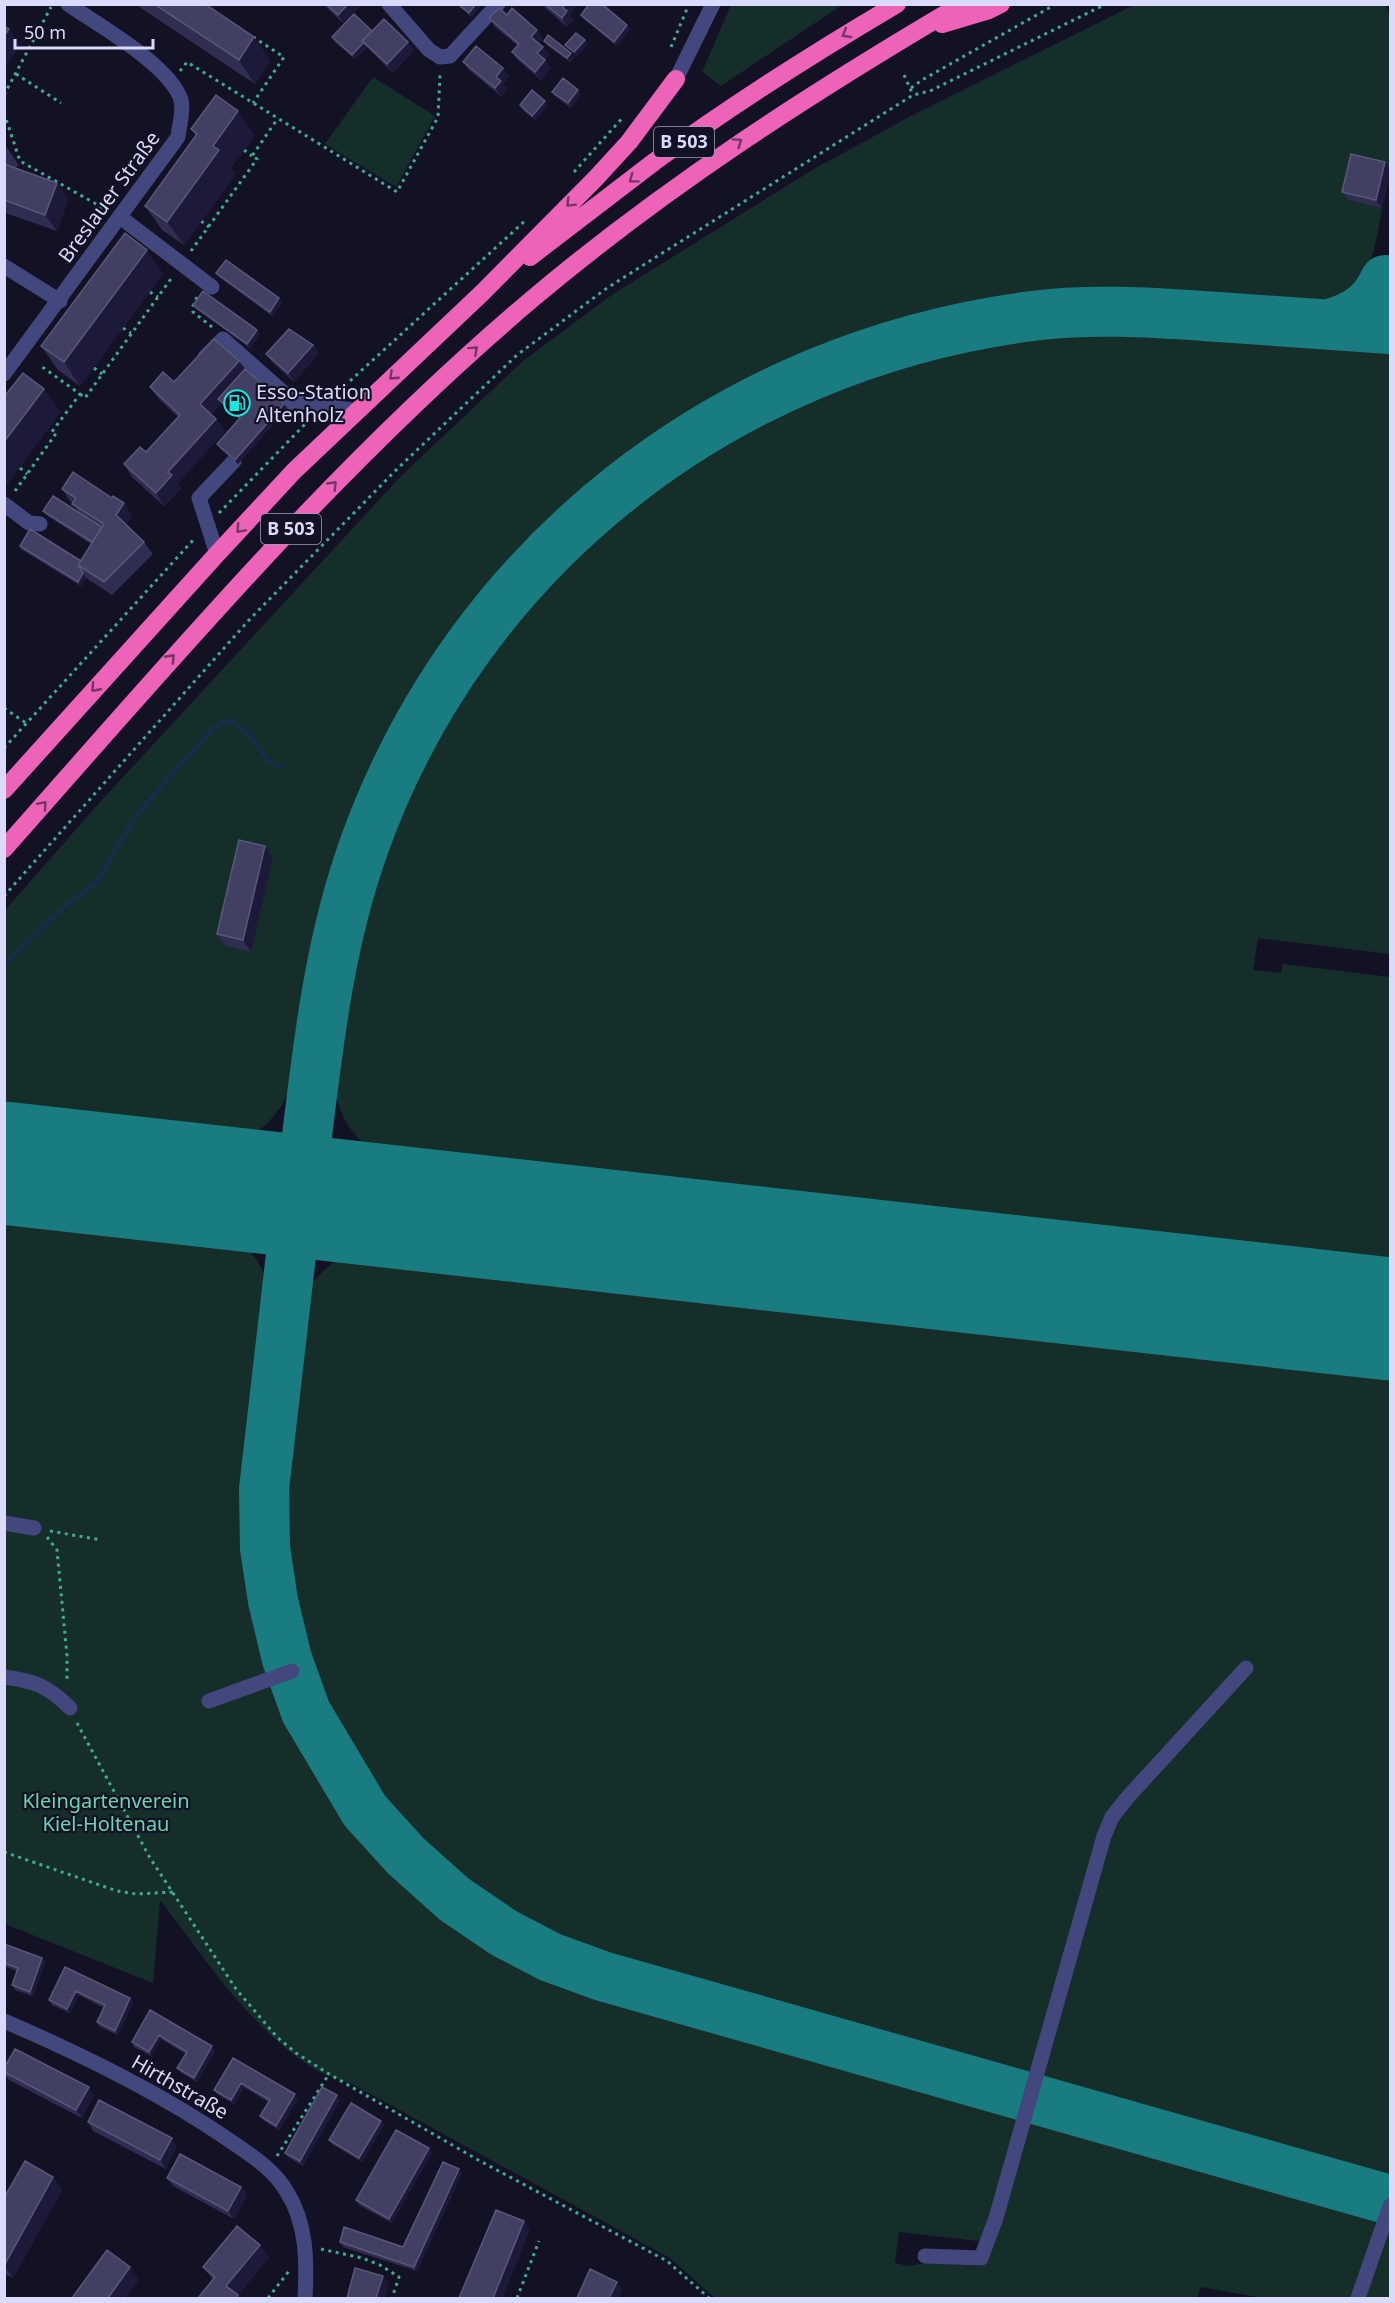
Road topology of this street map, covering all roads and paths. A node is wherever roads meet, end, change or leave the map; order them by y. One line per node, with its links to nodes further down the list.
1 (53, 4): 18 (path)
2 (68, 4): 21 (street, Breslauer Straße)
3 (389, 4): 17 (street)
4 (498, 4): 17 (street)
5 (689, 4): 16 (path)
6 (713, 4): 20 (street)
7 (897, 4): 43 (highway, B 503, one-way to 43)
8 (962, 4): 12 (highway, B 503)
9 (1001, 4): 12 (highway)
10 (1056, 4): 22 (path)
11 (1106, 4): 24 (path)
12 (917, 31): 68 (highway, B 503, one-way to 12)
13 (245, 32): 14 (path)
14 (255, 38): 15 (path); 26 (path)
15 (249, 47)
16 (671, 47)
17 (440, 57): 29 (path)
18 (16, 74): 23 (path); 25 (path)
19 (904, 75): 22 (path)
20 (676, 79): 43 (highway, one-way to 43)
21 (172, 82): 26 (path); 36 (street, Breslauer Straße)
22 (911, 88): 24 (path)
23 (4, 95)
24 (913, 95): 69 (path)
25 (62, 103)
26 (253, 103): 29 (path)
27 (629, 110): 32 (path)
28 (4, 113): 36 (path)
29 (278, 118): 31 (path)
30 (244, 150): 31 (path)
31 (252, 156): 34 (path)
32 (568, 178)
33 (224, 190): 34 (path)
34 (231, 195): 38 (path)
35 (536, 212): 55 (path)
36 (120, 217): 39 (street); 45 (street, Breslauer Straße)
37 (201, 222): 38 (path)
38 (208, 227): 39 (path)
39 (182, 264): 41 (street); 44 (path)
40 (4, 266): 45 (street)
41 (209, 285): 48 (path)
42 (150, 292): 44 (path)
43 (482, 293): 56 (highway, B 503, one-way to 56)
44 (158, 297): 47 (path)
45 (60, 301): 52 (street, Breslauer Straße)
46 (123, 328): 47 (path)
47 (131, 333): 53 (path)
48 (223, 339): 49 (street); 55 (street)
49 (198, 365)
50 (40, 366): 54 (path)
51 (93, 368): 53 (path)
52 (4, 374)
53 (102, 374): 54 (path)
54 (80, 394): 59 (path)
55 (324, 405): 56 (street); 62 (path)
56 (357, 411): 63 (highway, B 503, one-way to 63)
57 (234, 461): 62 (street)
58 (20, 468): 59 (path)
59 (27, 474): 60 (path)
60 (5, 504): 61 (street)
61 (40, 524)
62 (208, 524): 63 (street); 65 (path)
63 (217, 554): 67 (highway, B 503, one-way to 67)
64 (4, 708): 65 (path)
65 (26, 723): 66 (path)
66 (4, 748)
67 (4, 790)
68 (4, 849)
69 (4, 896)
70 (4, 1523): 71 (street)
71 (34, 1528): 72 (path); 77 (path)
72 (101, 1540)
73 (1246, 1668): 86 (street)
74 (292, 1671): 76 (street)
75 (4, 1677): 77 (street)
76 (209, 1701)
77 (70, 1708): 79 (path)
78 (4, 1852): 79 (path)
79 (174, 1892): 81 (path)
80 (4, 2021): 82 (street, Hirthstraße)
81 (329, 2074): 82 (path); 91 (path)
82 (269, 2169): 85 (street, Hirthstraße)
83 (1390, 2206): 92 (street)
84 (539, 2241): 90 (path)
85 (305, 2250): 87 (path); 88 (street, Hirthstraße); 89 (path)
86 (925, 2256)
87 (268, 2298)
88 (305, 2298)
89 (392, 2298)
90 (517, 2298)
91 (709, 2298)
92 (1358, 2298)

